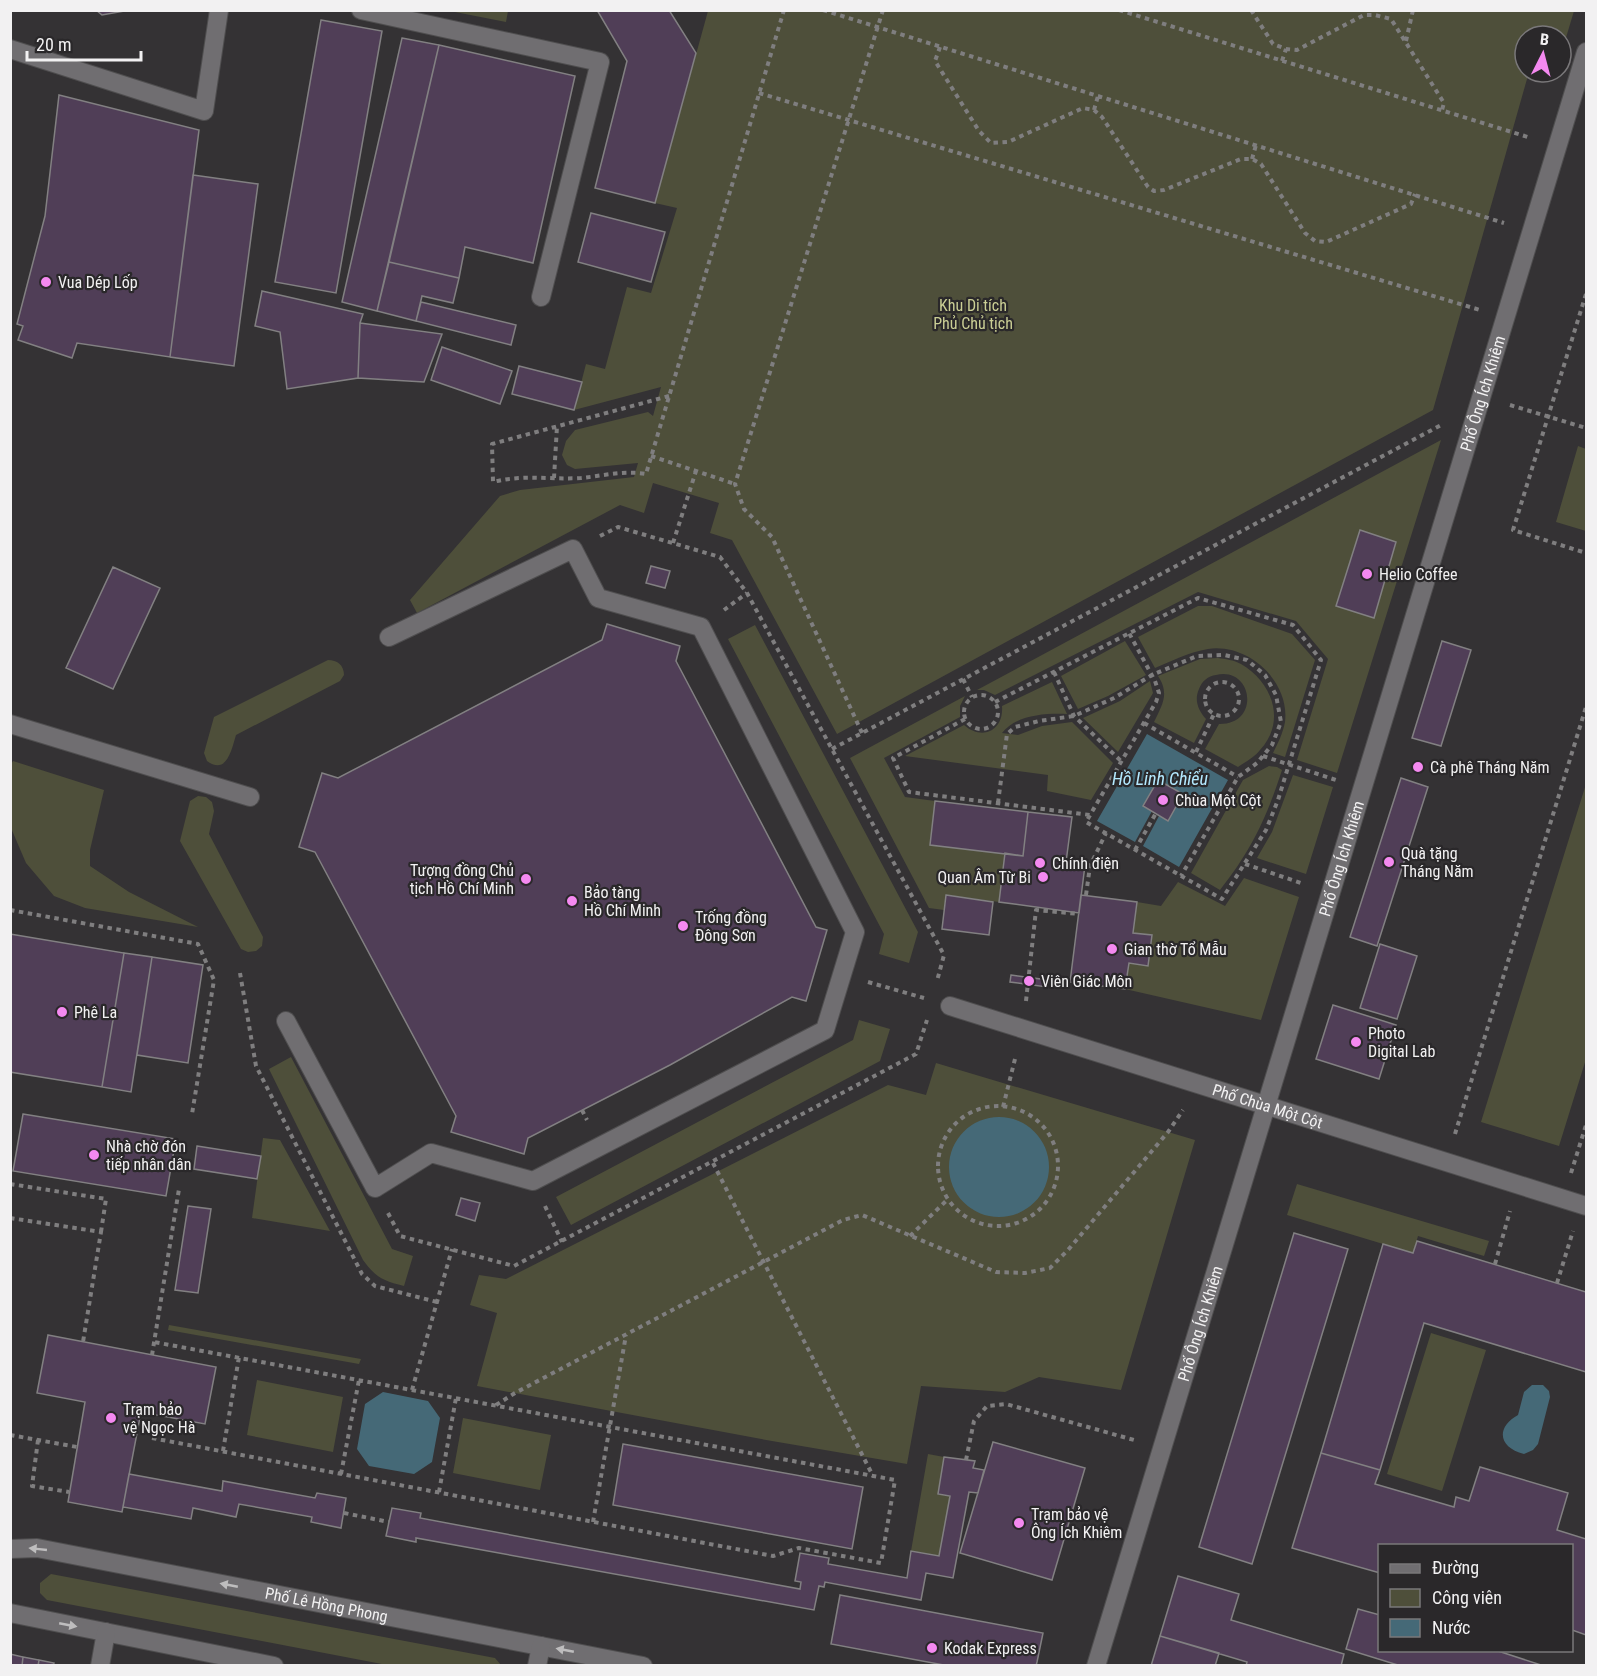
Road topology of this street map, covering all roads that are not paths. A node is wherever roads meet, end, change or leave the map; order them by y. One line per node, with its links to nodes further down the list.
1 (219, 10): 3 (street)
2 (361, 10): 5 (street)
3 (10, 49)
4 (1587, 52): 11 (street, Phố Ông Ích Khiêm)
5 (541, 297)
6 (389, 637): 10 (street)
7 (10, 724): 8 (street)
8 (250, 797)
9 (941, 1004): 11 (street, Phố Chùa Một Cột)
10 (286, 1021)
11 (1266, 1106): 12 (street, Phố Chùa Một Cột); 21 (street, Phố Ông Ích Khiêm)
12 (1587, 1206)
13 (10, 1549): 16 (street, Phố Lê Hồng Phong, one-way to 13)
14 (10, 1613): 15 (street, one-way to 15)
15 (106, 1632): 17 (street); 18 (street)
16 (541, 1646): 19 (street); 20 (street, Phố Lê Hồng Phong, one-way to 16)
17 (100, 1665)
18 (274, 1665)
19 (537, 1665)
20 (643, 1665)
21 (1096, 1665)

